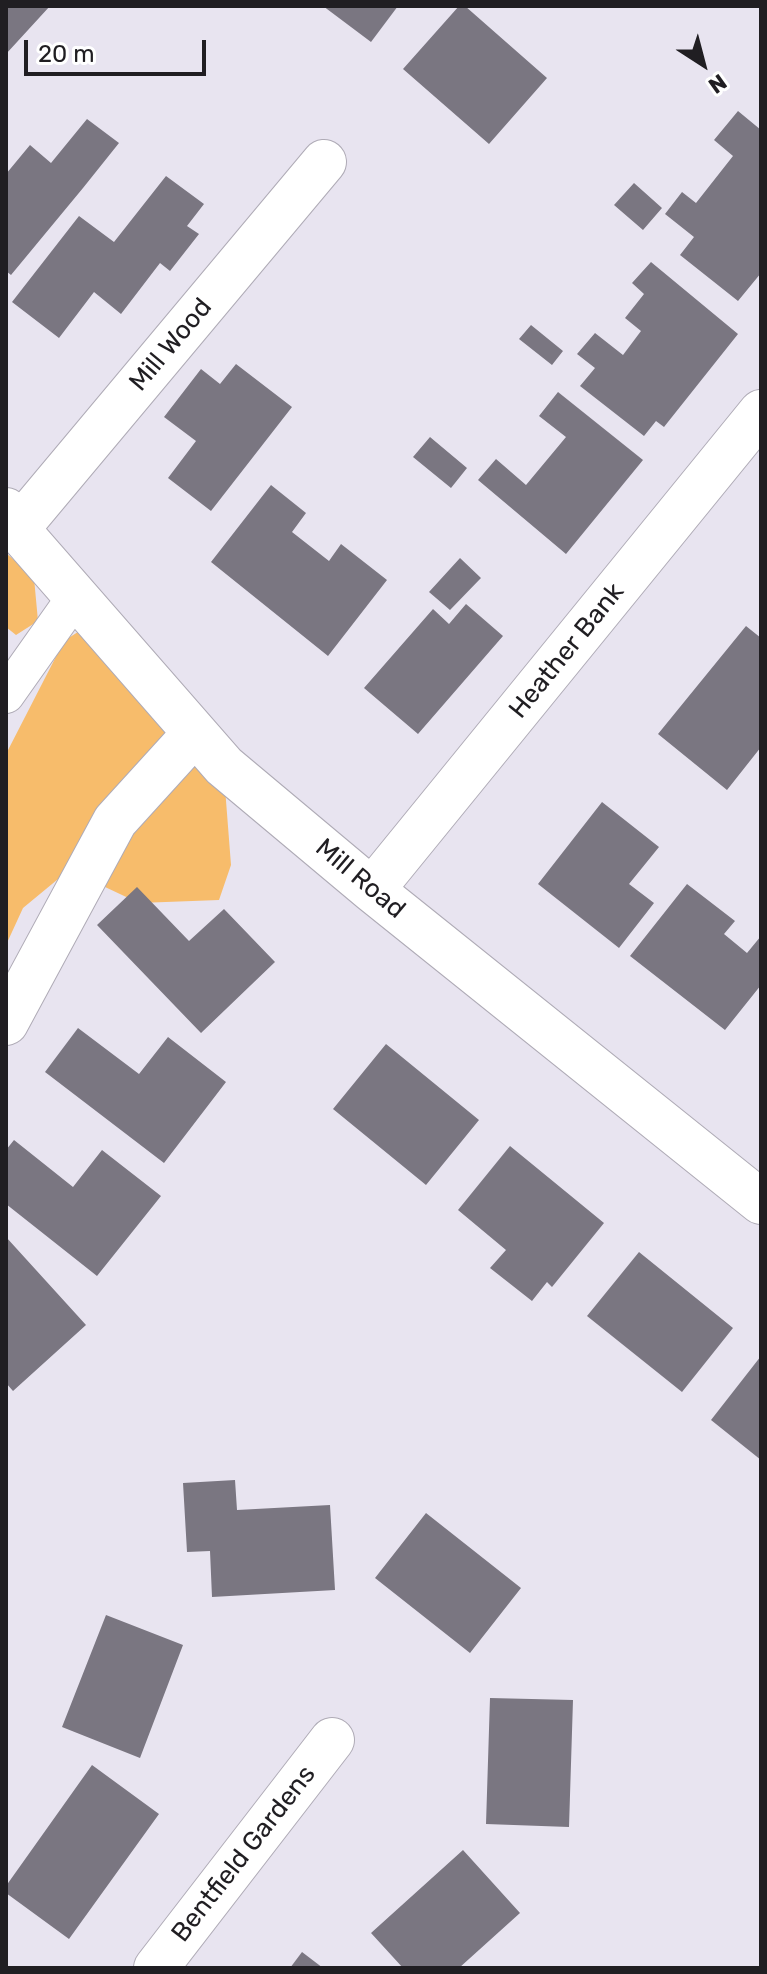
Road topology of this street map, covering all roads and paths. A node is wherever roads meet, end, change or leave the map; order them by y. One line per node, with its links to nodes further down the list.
1 (324, 162): 3 (street, Mill Wood)
2 (761, 412): 7 (street, Heather Bank)
3 (11, 519): 4 (street, Mill Road)
4 (76, 596): 5 (lane); 6 (street, Mill Road)
5 (6, 695)
6 (195, 733): 7 (street, Mill Road); 8 (street)
7 (372, 890): 9 (street, Mill Road)
8 (6, 1023)
9 (761, 1202)
10 (332, 1740): 11 (street, Bentfield Gardens)
11 (156, 1968)

